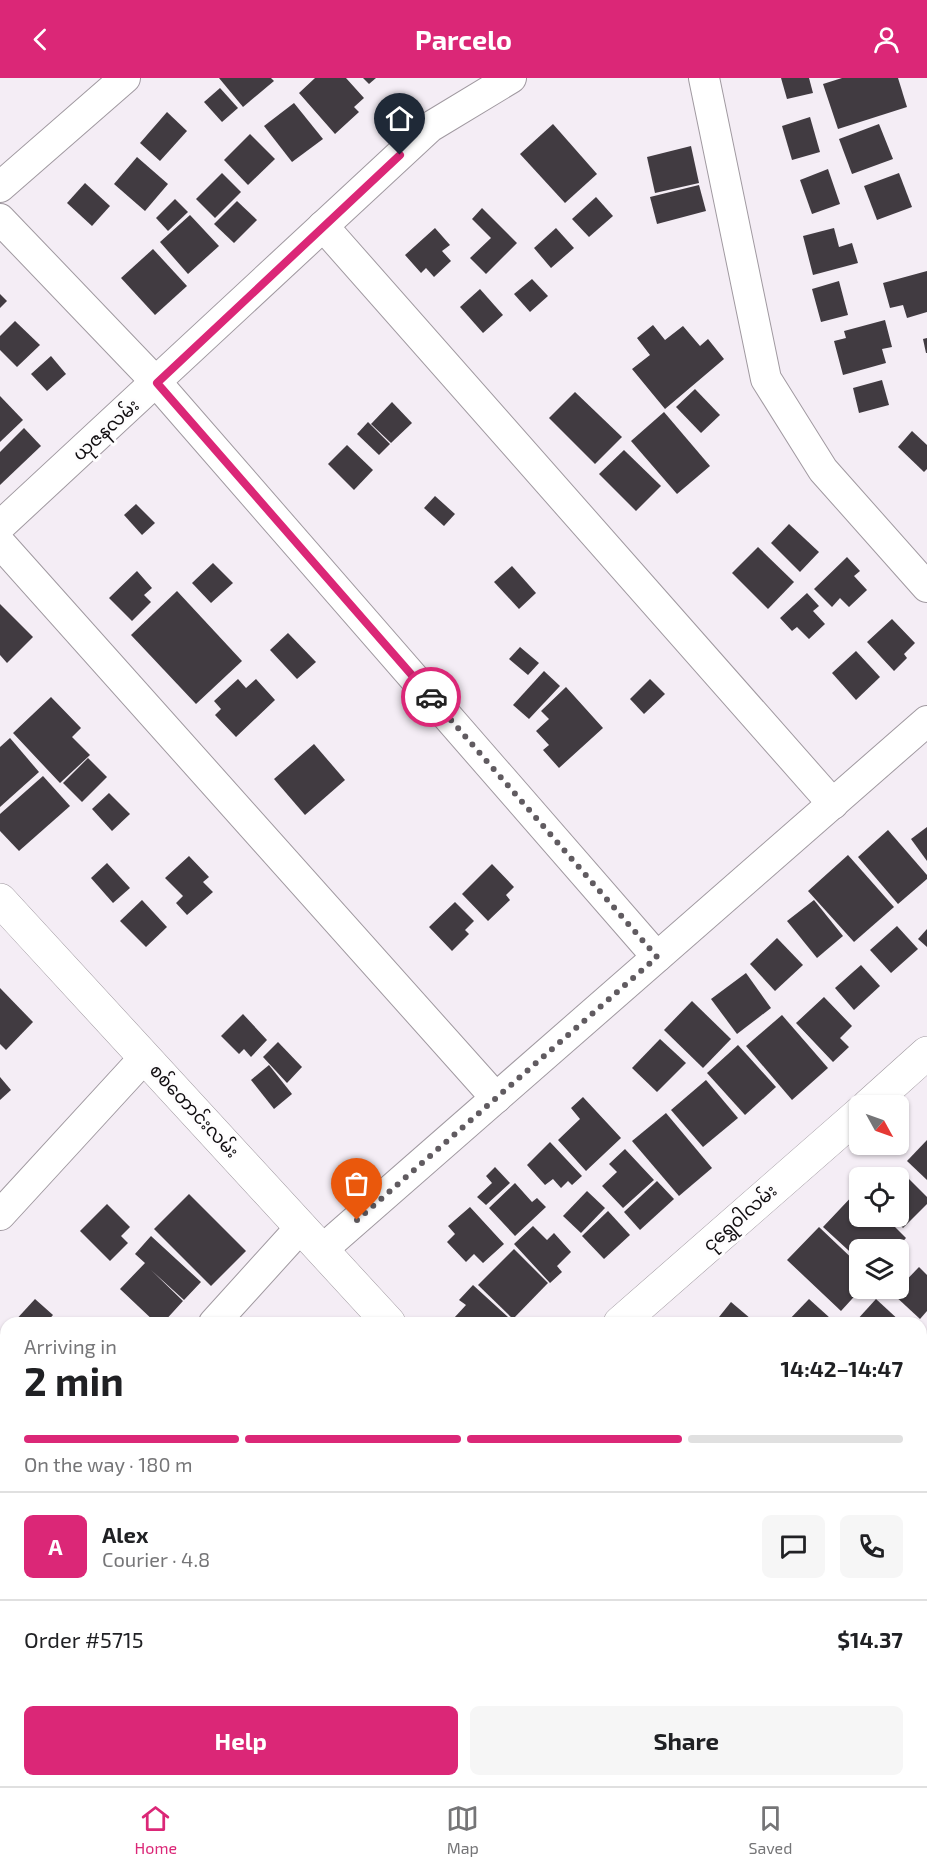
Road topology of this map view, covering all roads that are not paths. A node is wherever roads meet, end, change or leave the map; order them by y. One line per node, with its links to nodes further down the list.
1 (125, 78): 4 (street)
2 (512, 78): 6 (street, ယုဇနလမ်း)
3 (704, 78): 10 (street)
4 (0, 187)
5 (0, 219): 7 (street)
6 (323, 226): 7 (street, ယုဇနလမ်း); 12 (street)
7 (157, 383): 8 (street, ယုဇနလမ်း); 14 (street)
8 (0, 526)
9 (0, 543): 18 (street)
10 (927, 587)
11 (927, 721): 12 (street)
12 (833, 804): 14 (street)
13 (0, 900): 16 (street, စစ်တောင်းလမ်း)
14 (657, 957): 18 (street)
15 (927, 1053): 17 (street)
16 (145, 1058): 20 (street); 21 (street, စစ်တောင်းလမ်း)
17 (880, 1095)
18 (496, 1098): 21 (street)
19 (849, 1123): 24 (street, ငုရွှေဝါလမ်း)
20 (0, 1215)
21 (311, 1239): 22 (street); 23 (street, စစ်တောင်းလမ်း)
22 (221, 1317)
23 (383, 1317)
24 (627, 1317)

